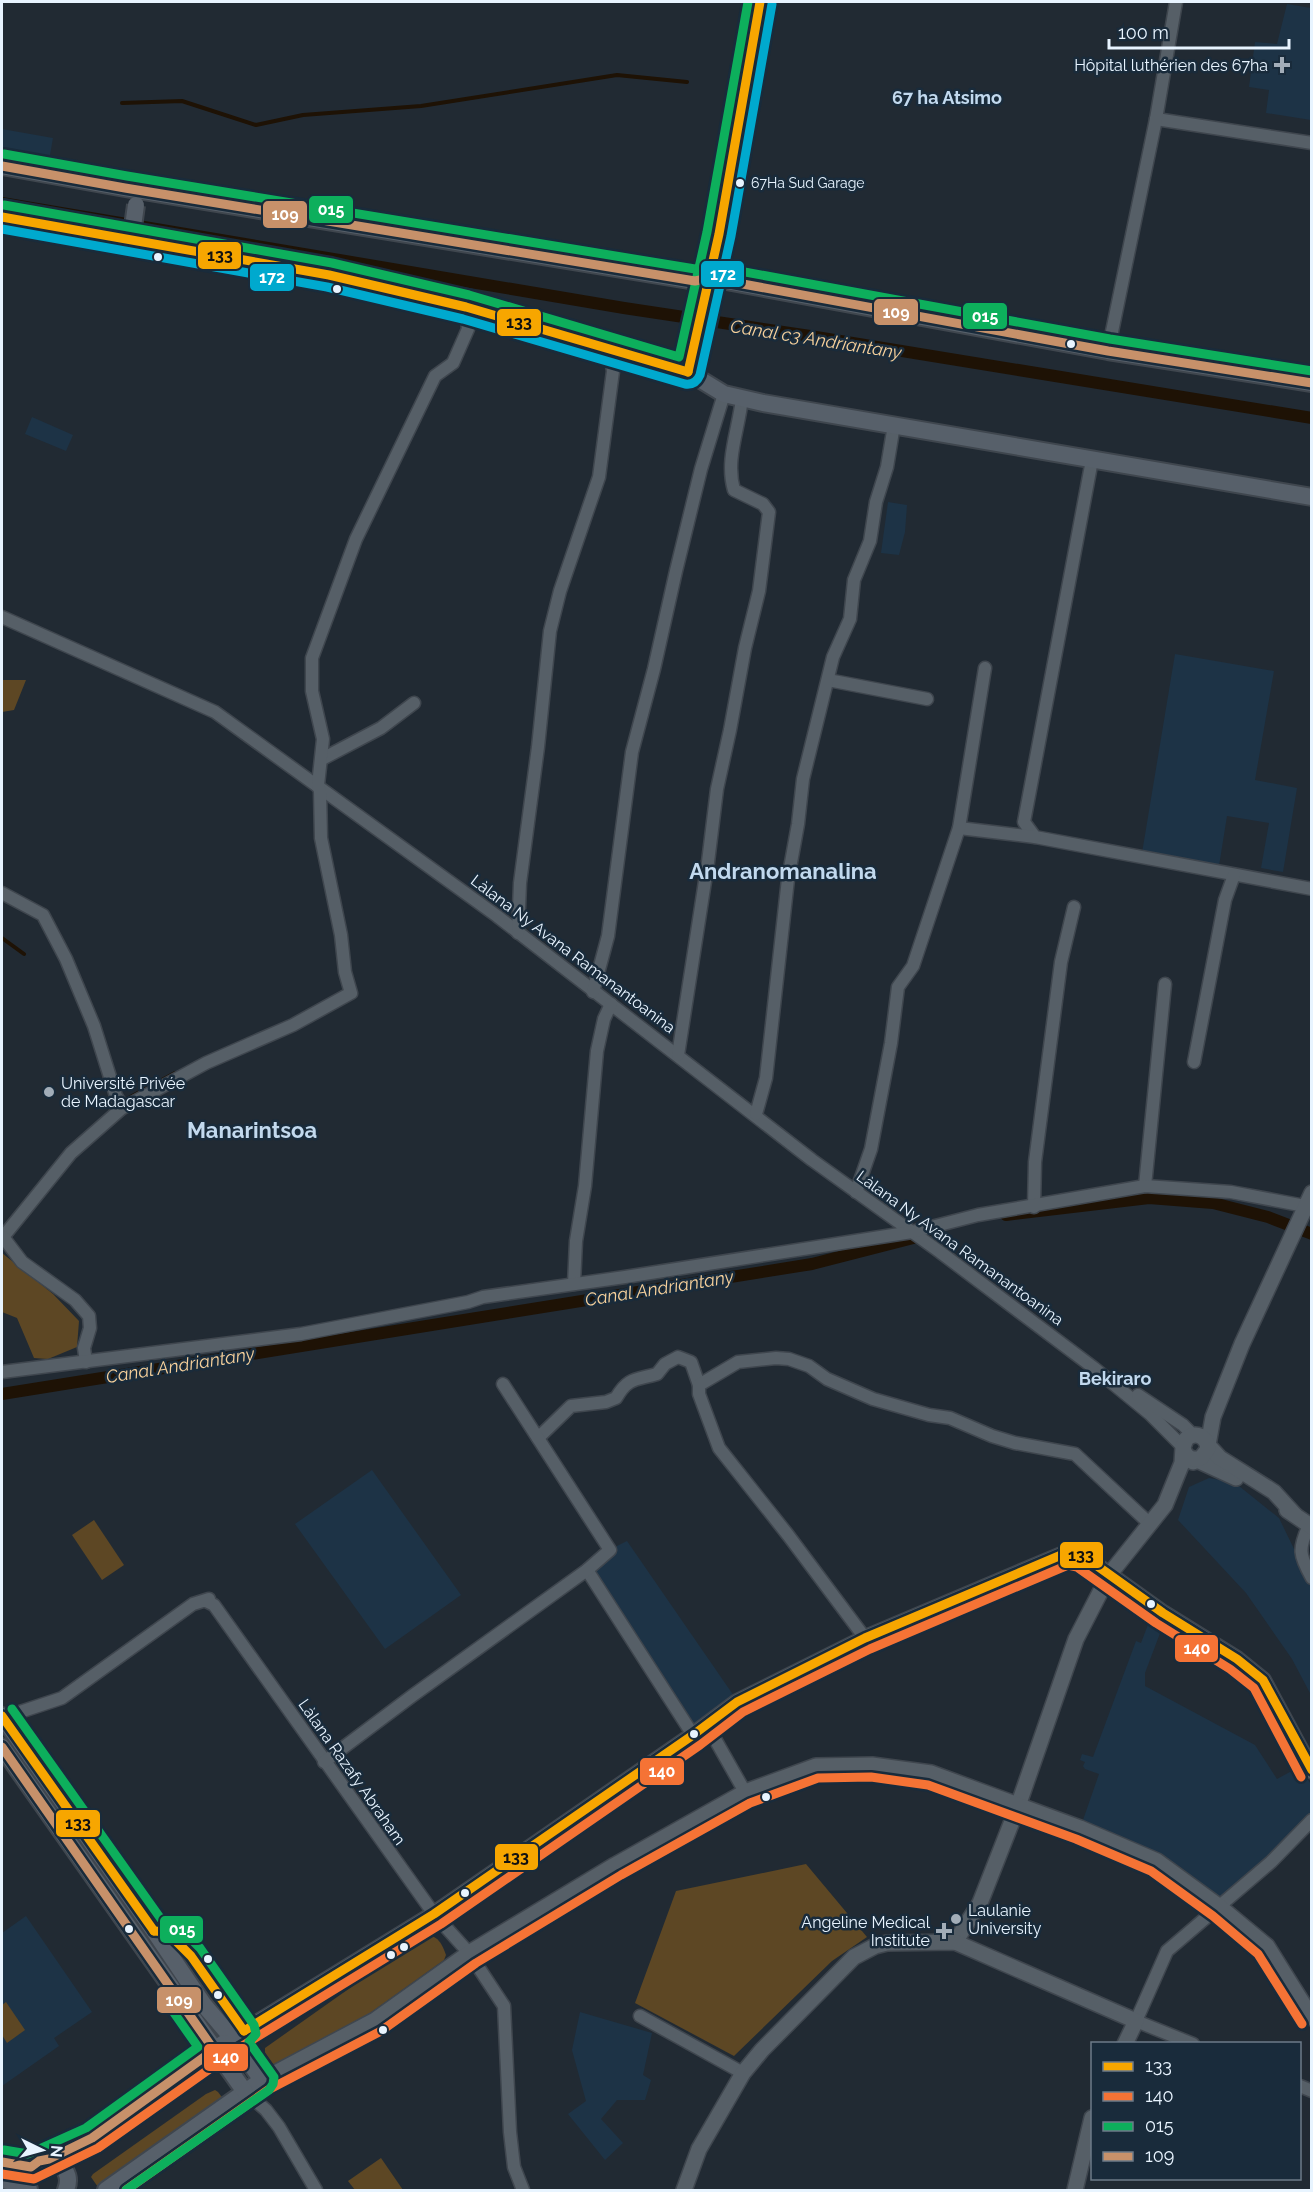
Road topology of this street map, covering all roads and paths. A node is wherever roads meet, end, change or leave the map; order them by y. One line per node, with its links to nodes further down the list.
1 (753, 2): 10 (main road)
2 (760, 2): 10 (main road)
3 (1176, 2): 4 (street)
4 (1156, 119): 5 (street); 14 (street)
5 (1311, 143)
6 (2, 166): 7 (main road)
7 (125, 188): 9 (main road, bridge); 10 (main road)
8 (2, 217): 9 (main road)
9 (124, 239): 11 (main road)
10 (703, 289): 12 (main road); 14 (main road)
11 (466, 307): 13 (main road); 28 (street)
12 (696, 332): 15 (main road); 16 (main road)
13 (609, 348): 15 (main road); 36 (street)
14 (1108, 351): 17 (main road)
15 (672, 366): 16 (main road)
16 (688, 372): 18 (main road)
17 (1311, 383)
18 (724, 394): 19 (main road); 38 (street)
19 (742, 398): 20 (main road); 40 (street)
20 (894, 425): 21 (main road); 25 (street)
21 (1092, 460): 22 (main road); 31 (street)
22 (1311, 497)
23 (2, 617): 29 (street, Làlana Ny Avana Ramanantoanina)
24 (985, 668): 30 (street)
25 (828, 680): 26 (street); 43 (street)
26 (927, 699)
27 (414, 703): 28 (street)
28 (322, 759): 29 (street)
29 (318, 785): 36 (street, Làlana Ny Avana Ramanantoanina); 42 (street)
30 (958, 828): 31 (street); 45 (street)
31 (1035, 837): 32 (street)
32 (1234, 875): 33 (street); 41 (street)
33 (1311, 889)
34 (2, 893): 42 (street)
35 (1074, 907): 47 (street)
36 (518, 933): 38 (street, Làlana Ny Avana Ramanantoanina)
37 (1165, 984): 44 (street)
38 (593, 992): 39 (street, Làlana Ny Avana Ramanantoanina)
39 (611, 1004): 40 (street, Làlana Ny Avana Ramanantoanina); 50 (street)
40 (678, 1055): 43 (street, Làlana Ny Avana Ramanantoanina)
41 (1194, 1062)
42 (123, 1107): 49 (street)
43 (756, 1114): 45 (street, Làlana Ny Avana Ramanantoanina)
44 (1145, 1186): 46 (street); 47 (street)
45 (856, 1192): 48 (street, Làlana Ny Avana Ramanantoanina)
46 (1308, 1199): 56 (street)
47 (1034, 1207): 48 (street)
48 (912, 1232): 50 (street); 52 (street, Làlana Ny Avana Ramanantoanina)
49 (2, 1237): 51 (street)
50 (574, 1284): 51 (street)
51 (86, 1362): 53 (street)
52 (1094, 1368): 57 (street); 60 (street)
53 (2, 1372)
54 (503, 1384): 58 (street)
55 (699, 1385): 58 (street); 64 (street); 69 (street)
56 (1213, 1417): 57 (street); 59 (street)
57 (1193, 1435): 59 (street); 60 (street)
58 (538, 1438): 66 (street)
59 (1208, 1445): 61 (street); 63 (street)
60 (1183, 1447): 61 (street); 62 (street)
61 (1197, 1460): 62 (street); 63 (street)
62 (1177, 1478): 64 (street)
63 (1294, 1515): 65 (street)
64 (1150, 1524): 67 (street)
65 (1310, 1526): 68 (street)
66 (587, 1570): 72 (street); 74 (street)
67 (1109, 1575): 69 (street); 75 (street); 77 (street)
68 (1311, 1578)
69 (865, 1638): 71 (street)
70 (2, 1717): 74 (street, Làlana Razafy Abraham); 86 (main road)
71 (707, 1725): 72 (street); 76 (street)
72 (693, 1735): 80 (street)
73 (2, 1747): 89 (main road)
74 (324, 1762): 80 (street, Làlana Razafy Abraham)
75 (1311, 1771)
76 (745, 1792): 77 (street); 82 (street)
77 (1018, 1806): 79 (street); 81 (street)
78 (1311, 1820): 79 (street)
79 (1220, 1907): 84 (street); 85 (street)
80 (434, 1914): 82 (street, Làlana Razafy Abraham); 86 (street)
81 (955, 1942): 85 (street); 90 (street)
82 (469, 1953): 91 (street); 102 (street, Làlana Razafy Abraham)
83 (640, 2016): 90 (street)
84 (1311, 2018)
85 (1136, 2020): 87 (street); 88 (street)
86 (238, 2035): 89 (main road); 91 (main road)
87 (1125, 2042)
88 (1191, 2042)
89 (214, 2050): 92 (main road); 94 (main road)
90 (743, 2073): 103 (street)
91 (262, 2080): 92 (main road)
92 (246, 2092): 100 (main road); 101 (street)
93 (1091, 2122): 104 (street)
94 (49, 2159): 96 (main road); 99 (main road)
95 (2, 2162): 96 (main road)
96 (31, 2167): 98 (main road)
97 (2, 2180): 98 (main road)
98 (27, 2189)
99 (66, 2190)
100 (106, 2190)
101 (316, 2190)
102 (523, 2190)
103 (684, 2190)
104 (1076, 2190)

